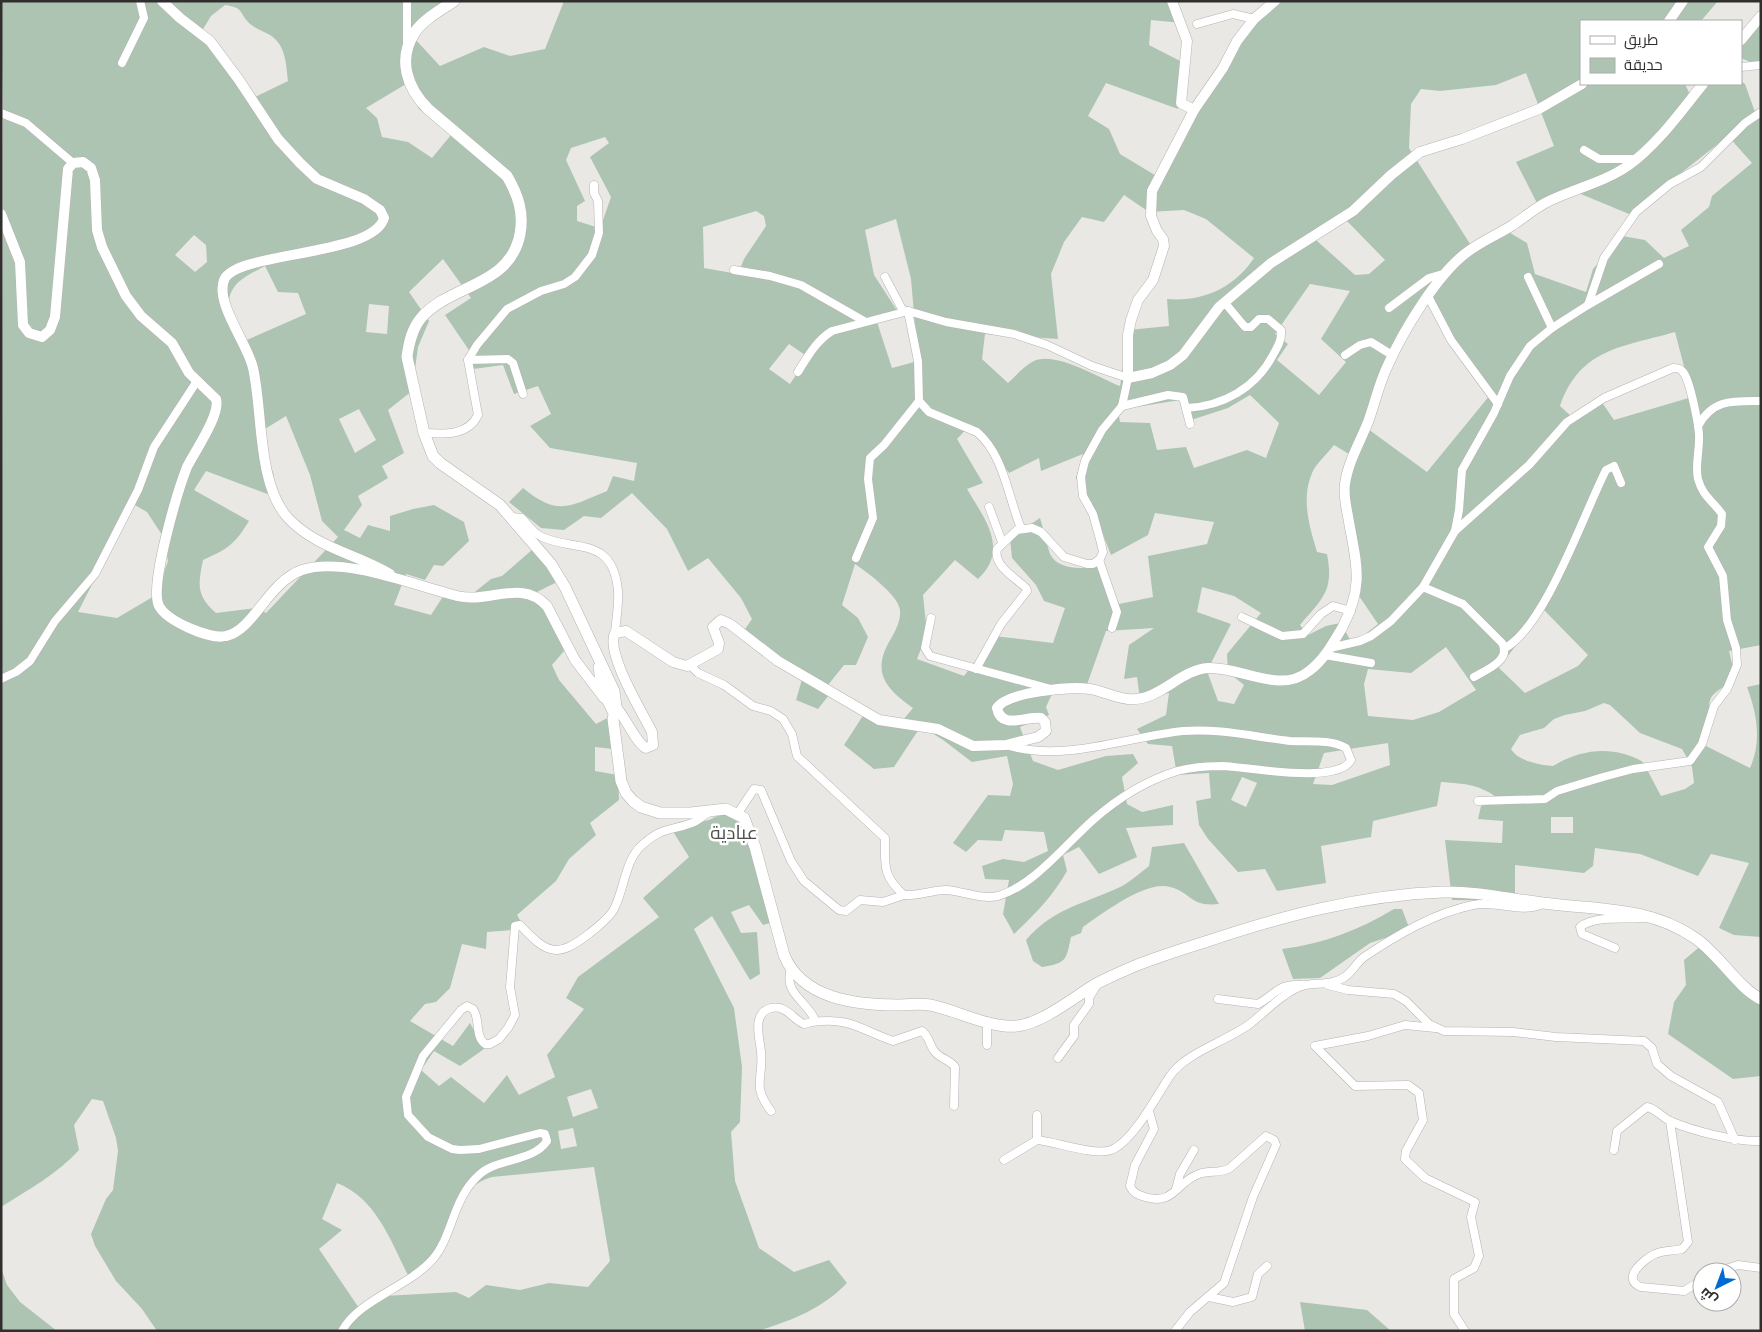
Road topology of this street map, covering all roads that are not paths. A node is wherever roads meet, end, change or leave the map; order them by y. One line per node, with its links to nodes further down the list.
1 (140, 1): 14 (street)
2 (162, 1): 62 (street)
3 (407, 1): 13 (street)
4 (454, 1): 13 (main road)
5 (1172, 1): 19 (street)
6 (1275, 1): 9 (street)
7 (1683, 1): 10 (street)
8 (1761, 16): 12 (street)
9 (1254, 19): 11 (street); 19 (street)
10 (1670, 20)
11 (1197, 24)
12 (1742, 39)
13 (407, 49): 53 (main road)
14 (122, 63)
15 (1761, 66): 16 (street)
16 (1742, 67)
17 (1580, 85): 33 (street)
18 (1702, 85): 23 (street)
19 (1194, 110): 43 (street)
20 (1761, 112): 34 (street)
21 (1, 113): 24 (street)
22 (1584, 150): 23 (street)
23 (1637, 159): 29 (street)
24 (73, 163): 26 (street); 44 (street)
25 (594, 185): 41 (street)
26 (2, 218)
27 (1660, 264): 34 (street)
28 (734, 270): 37 (street)
29 (1446, 273): 32 (street); 35 (street)
30 (885, 277): 36 (street)
31 (1528, 277): 38 (street)
32 (1428, 296): 40 (street); 48 (street)
33 (1225, 303): 43 (street); 50 (street)
34 (1588, 305): 38 (street)
35 (1389, 308)
36 (905, 311): 37 (street); 43 (street); 46 (street)
37 (864, 321): 42 (street)
38 (1552, 328): 48 (street)
39 (1345, 355): 40 (street)
40 (1392, 355): 64 (street)
41 (468, 360): 45 (street); 53 (street)
42 (798, 372)
43 (1128, 378): 49 (street)
44 (198, 381): 62 (street); 76 (street)
45 (523, 394)
46 (919, 401): 57 (street); 60 (street)
47 (1761, 401): 52 (street)
48 (1498, 404): 58 (street)
49 (1122, 406): 50 (street); 61 (street)
50 (1187, 408): 51 (street)
51 (1190, 424)
52 (1698, 426): 58 (street); 81 (street)
53 (424, 433): 56 (main road)
54 (1621, 483): 69 (street)
55 (989, 507): 59 (street)
56 (512, 517): 68 (street); 71 (main road)
57 (1021, 528): 59 (street); 61 (street)
58 (1455, 531): 63 (street)
59 (1002, 542): 74 (street)
60 (856, 558)
61 (1099, 560): 67 (street)
62 (395, 577): 78 (street)
63 (1423, 587): 69 (street); 70 (street)
64 (1351, 611): 66 (street); 70 (street)
65 (931, 618): 74 (street)
66 (1242, 618)
67 (1112, 628)
68 (615, 633): 73 (street); 79 (street)
69 (1505, 648): 75 (street)
70 (1328, 651): 72 (street); 77 (street)
71 (599, 663): 78 (main road); 79 (main road)
72 (1371, 663)
73 (690, 665): 80 (street); 84 (street)
74 (976, 669): 77 (street)
75 (1474, 677)
76 (1, 678)
77 (1053, 690): 80 (street)
78 (605, 698): 79 (main road)
79 (615, 710): 82 (main road)
80 (1006, 745): 84 (street)
81 (1478, 801)
82 (712, 811): 83 (main road); 116 (street)
83 (738, 813): 84 (street); 88 (main road)
84 (904, 895)
85 (1544, 903): 86 (main road); 89 (main road); 91 (street)
86 (1655, 917): 87 (street); 93 (main road)
87 (1615, 948)
88 (791, 968): 94 (main road); 95 (street)
89 (1099, 982): 94 (main road); 98 (street)
90 (1302, 985): 91 (street); 92 (street); 101 (street)
91 (1328, 985): 96 (street)
92 (1218, 999)
93 (1761, 999)
94 (987, 1021): 97 (street)
95 (812, 1022): 99 (street); 100 (street)
96 (1435, 1028): 105 (street); 118 (street)
97 (987, 1045)
98 (1058, 1058)
99 (954, 1106)
100 (771, 1111)
101 (1149, 1111): 104 (street); 110 (street)
102 (1037, 1115): 104 (street)
103 (1670, 1121): 105 (street); 108 (street); 114 (street)
104 (1037, 1140): 109 (street)
105 (1735, 1140): 106 (street)
106 (1761, 1141)
107 (1194, 1150): 110 (street)
108 (1614, 1150)
109 (1004, 1160)
110 (1176, 1189): 115 (street)
111 (1267, 1266): 115 (street)
112 (1742, 1266): 113 (street)
113 (1761, 1268)
114 (1692, 1288)
115 (1209, 1297): 117 (street)
116 (342, 1331)
117 (1175, 1331)
118 (1465, 1331)

